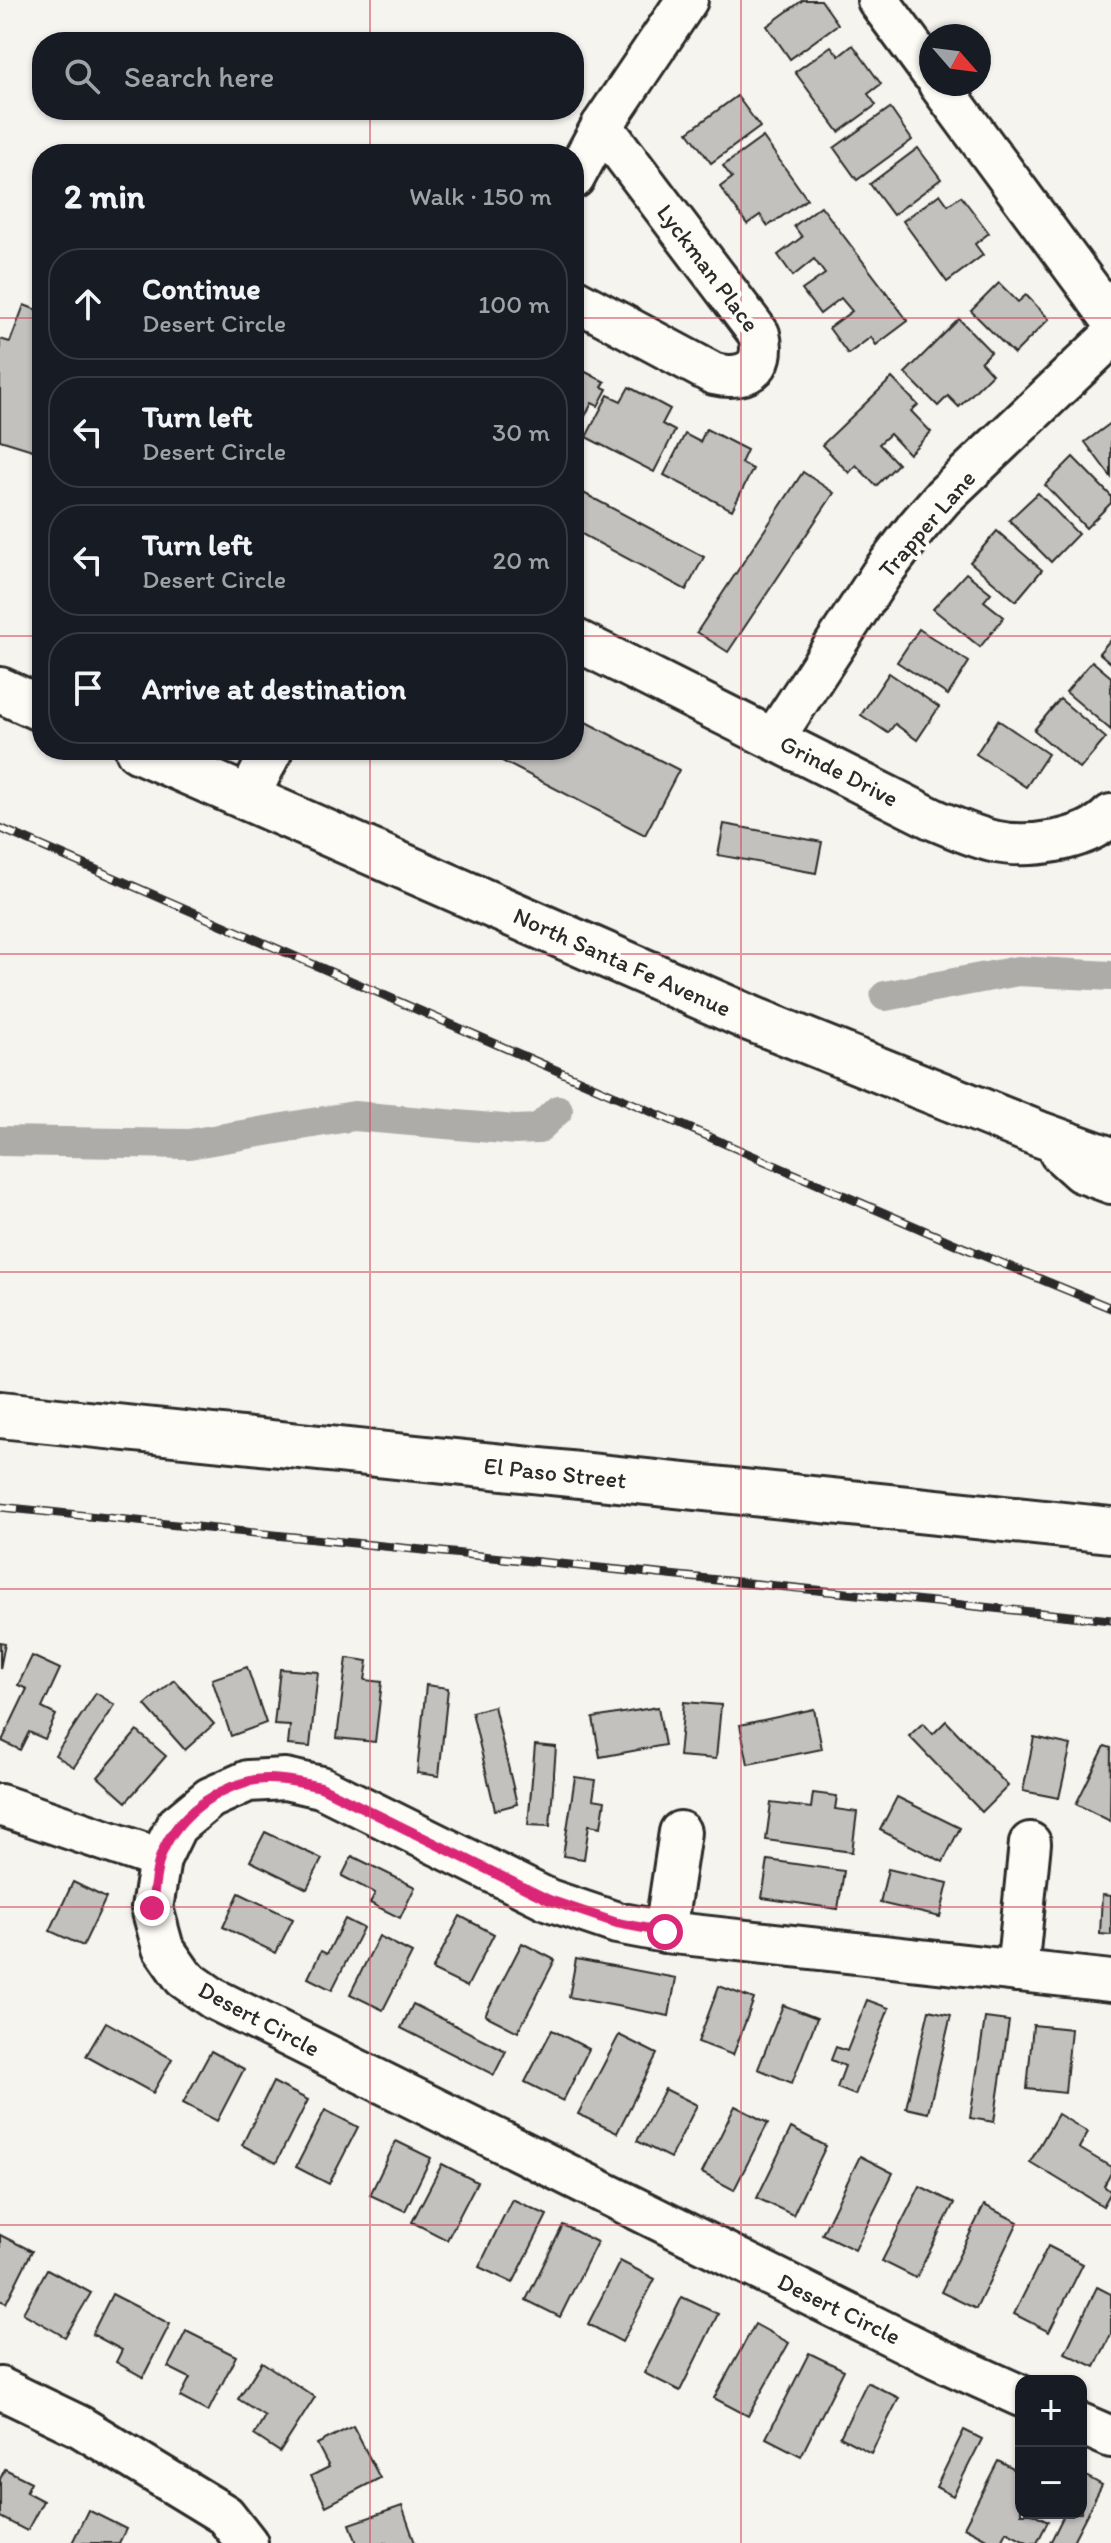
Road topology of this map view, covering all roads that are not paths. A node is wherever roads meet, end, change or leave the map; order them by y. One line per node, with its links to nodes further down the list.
1 (687, 0): 5 (street)
2 (878, 0): 3 (street)
3 (919, 56)
4 (948, 96): 8 (street)
5 (602, 126): 6 (street); 7 (street, Lyckman Place)
6 (584, 159)
7 (584, 304)
8 (1111, 318)
9 (1111, 337): 13 (street, Trapper Lane)
10 (584, 644): 13 (street, Grinde Drive)
11 (0, 690): 12 (main road)
12 (32, 704)
13 (774, 738): 17 (street, Grinde Drive)
14 (161, 760): 16 (main road, North Santa Fe Avenue)
15 (267, 760): 16 (street)
16 (248, 798): 18 (main road, North Santa Fe Avenue)
17 (1111, 815)
18 (1039, 1134): 19 (main road, North Santa Fe Avenue); 20 (street)
19 (1111, 1160)
20 (1111, 1183)
21 (0, 1415): 22 (main road, El Paso Street)
22 (1111, 1530)
23 (0, 1805): 26 (street)
24 (680, 1832): 27 (street)
25 (1030, 1843): 28 (street)
26 (160, 1859): 27 (street, Desert Circle); 31 (street, Desert Circle)
27 (665, 1932): 28 (street, Desert Circle)
28 (1017, 1971): 29 (street, Desert Circle)
29 (1111, 1981)
30 (0, 2388): 34 (street)
31 (1015, 2393)
32 (1087, 2427): 33 (street)
33 (1111, 2437)
34 (247, 2543)

